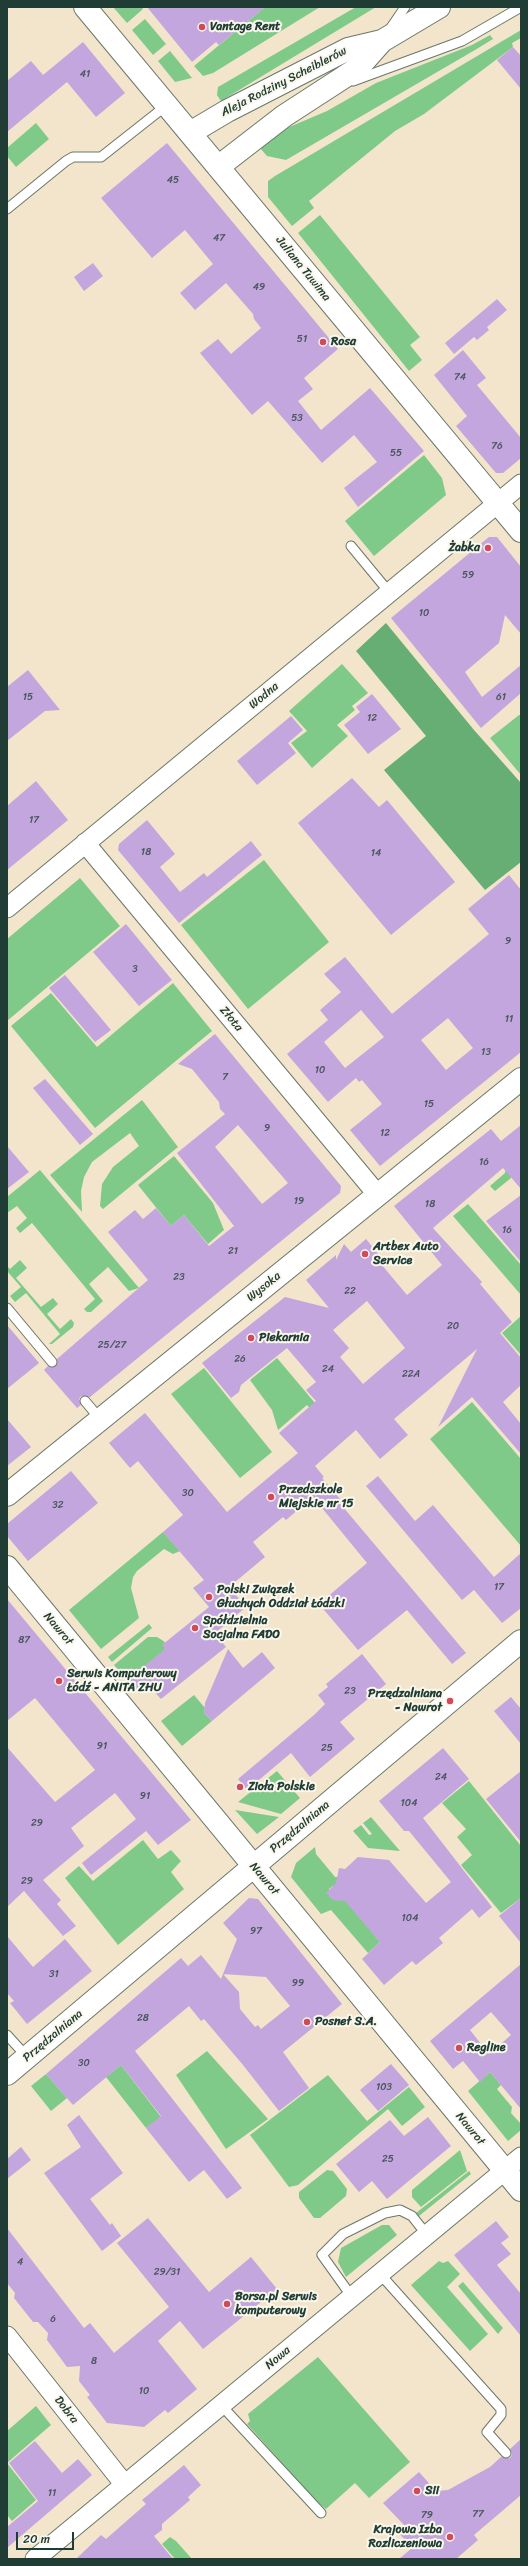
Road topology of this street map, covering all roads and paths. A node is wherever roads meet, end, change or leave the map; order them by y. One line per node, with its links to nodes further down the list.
1 (85, 7): 7 (street, Juliana Tuwima)
2 (405, 7): 5 (lane)
3 (439, 7): 5 (street, Aleja Rodziny Scheiblerów)
4 (521, 7): 6 (lane)
5 (382, 41): 6 (street, Aleja Rodziny Scheiblerów); 8 (street, Aleja Rodziny Scheiblerów)
6 (316, 94): 9 (street, Aleja Rodziny Scheiblerów)
7 (167, 105): 8 (street, Juliana Tuwima); 10 (lane)
8 (190, 133): 9 (street, Juliana Tuwima)
9 (218, 167): 12 (street, Juliana Tuwima)
10 (7, 210)
11 (521, 484): 12 (street, Wodna)
12 (497, 503): 13 (street, Juliana Tuwima); 15 (street, Wodna)
13 (521, 531)
14 (351, 546): 15 (lane)
15 (389, 592): 16 (street, Wodna)
16 (85, 843): 17 (street, Wodna); 19 (street, Złota)
17 (7, 908)
18 (521, 1079): 19 (street, Wysoka)
19 (377, 1194): 23 (street, Wysoka)
20 (7, 1308): 21 (lane)
21 (52, 1362)
22 (85, 1401): 23 (lane)
23 (100, 1419): 24 (street, Wysoka)
24 (7, 1495)
25 (7, 1567): 27 (street, Nawrot)
26 (521, 1641): 27 (street, Przędzalniana)
27 (254, 1866): 29 (street, Przędzalniana); 31 (street, Nawrot)
28 (7, 2034): 29 (lane)
29 (27, 2057): 30 (street, Przędzalniana)
30 (7, 2074)
31 (513, 2164): 32 (street, Nawrot); 33 (street, Nowa)
32 (521, 2190)
33 (427, 2235): 34 (street, Nowa); 35 (lane)
34 (380, 2274): 35 (street, Nowa); 38 (lane)
35 (352, 2297): 37 (street, Nowa)
36 (7, 2336): 39 (street, Dobra)
37 (221, 2405): 39 (street, Nowa); 40 (lane)
38 (506, 2453)
39 (125, 2485): 41 (street, Nowa)
40 (321, 2513)
41 (35, 2559)

